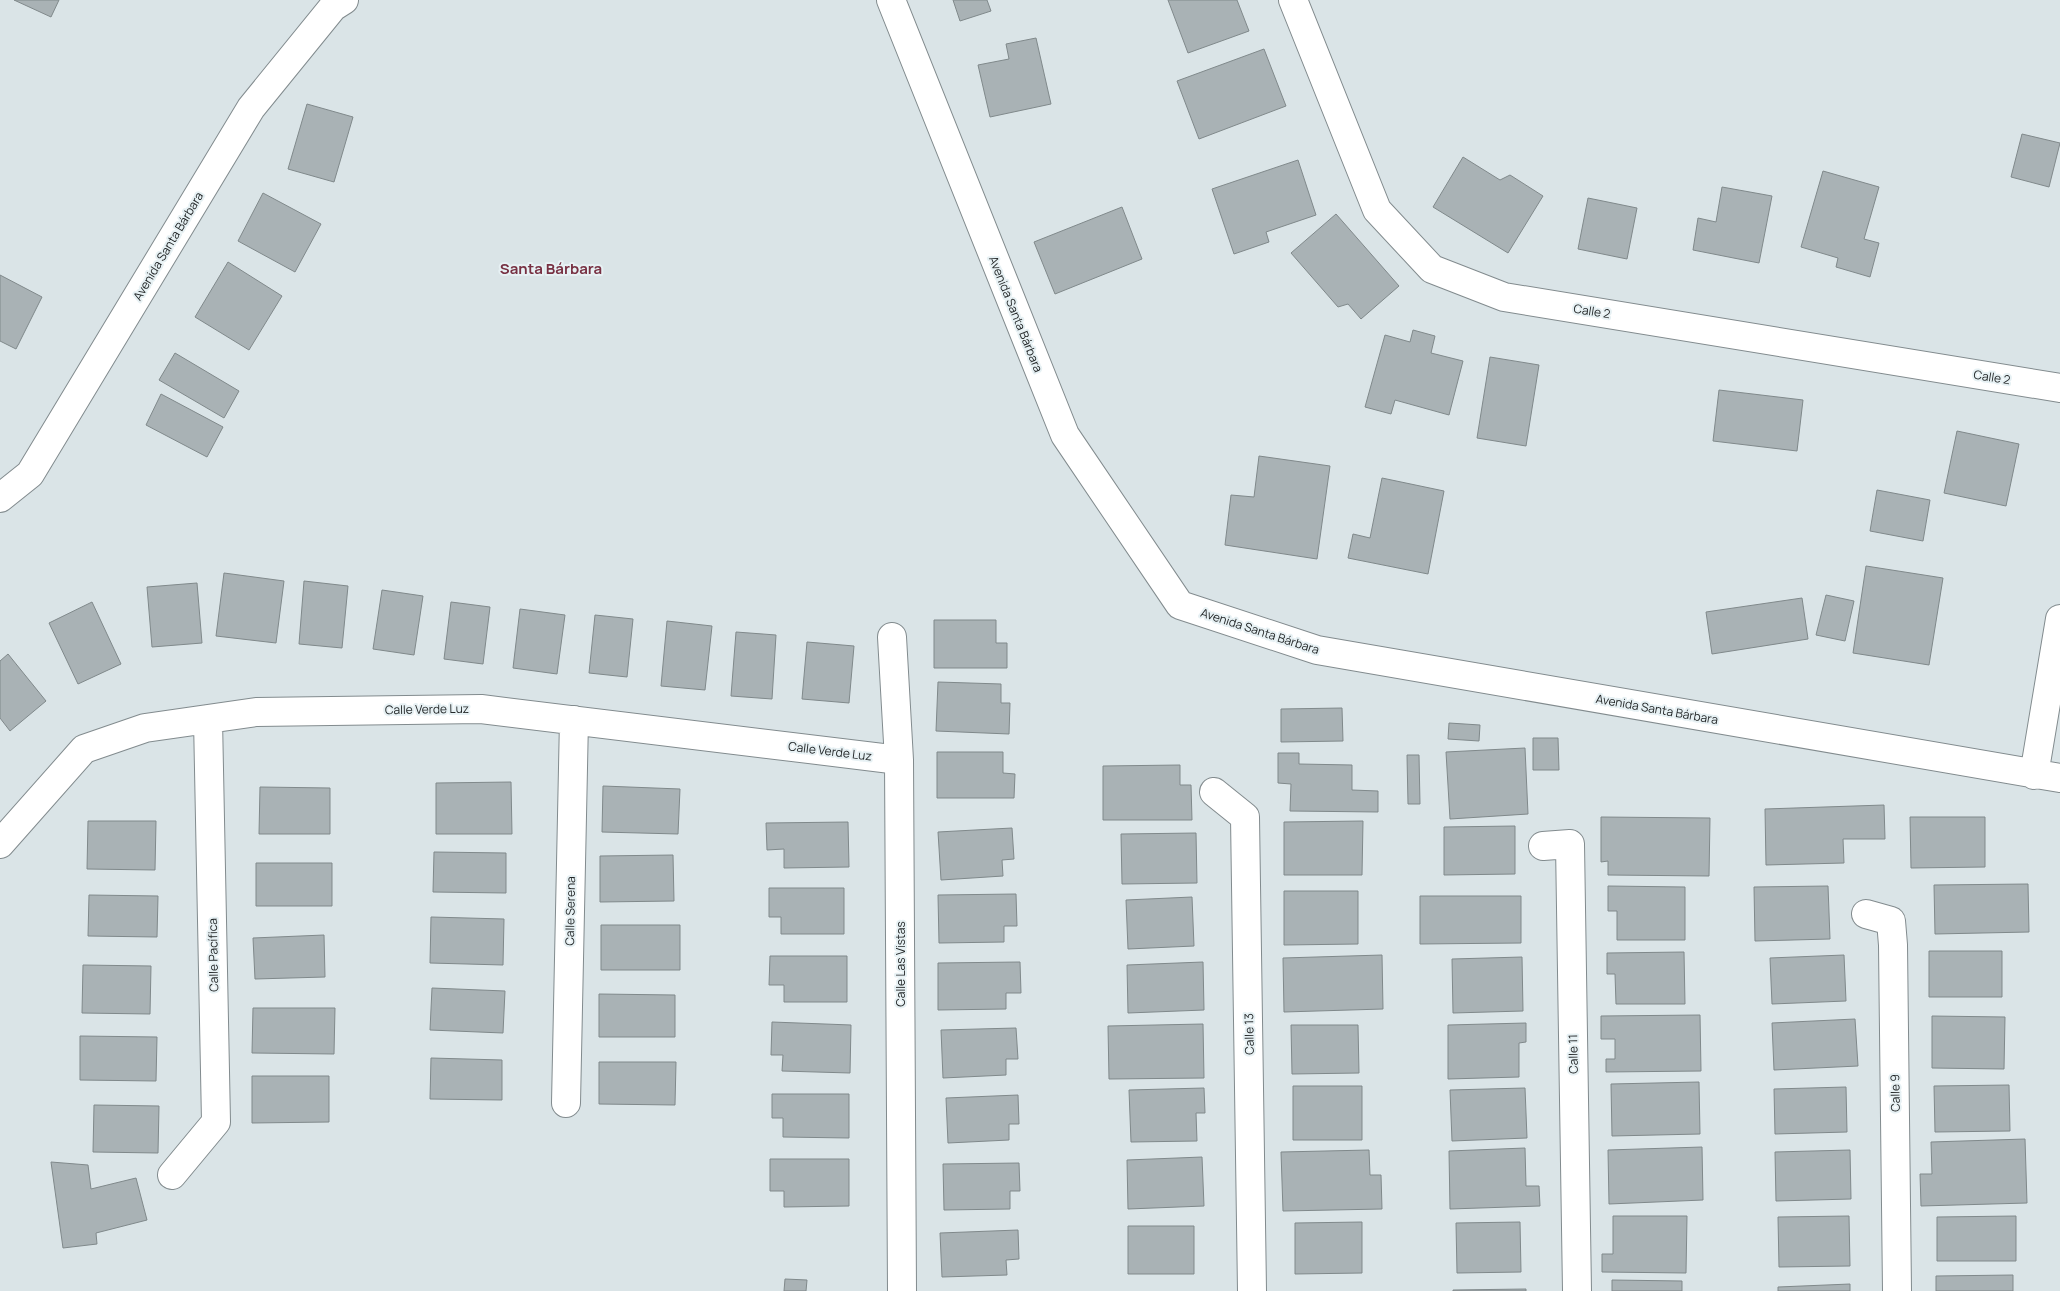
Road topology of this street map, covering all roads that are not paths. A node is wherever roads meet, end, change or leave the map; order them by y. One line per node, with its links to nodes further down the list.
1 (344, 0): 5 (street, Avenida Santa Bárbara)
2 (891, 0): 11 (street, Avenida Santa Bárbara)
3 (1293, 0): 4 (street, Calle 2)
4 (2060, 388)
5 (0, 498)
6 (2060, 618): 11 (street)
7 (892, 637): 10 (street, Calle Las Vistas)
8 (208, 719): 9 (street, Calle Verde Luz); 13 (street, Calle Verde Luz); 17 (street, Calle Pacífica)
9 (574, 720): 10 (street, Calle Verde Luz); 16 (street, Calle Serena)
10 (899, 760): 18 (street, Calle Las Vistas)
11 (2047, 776)
12 (1214, 792): 19 (street, Calle 13)
13 (0, 844)
14 (1543, 846): 20 (street, Calle 11)
15 (1866, 914): 21 (street, Calle 9)
16 (566, 1103)
17 (172, 1175)
18 (902, 1291)
19 (1252, 1291)
20 (1577, 1291)
21 (1897, 1291)

